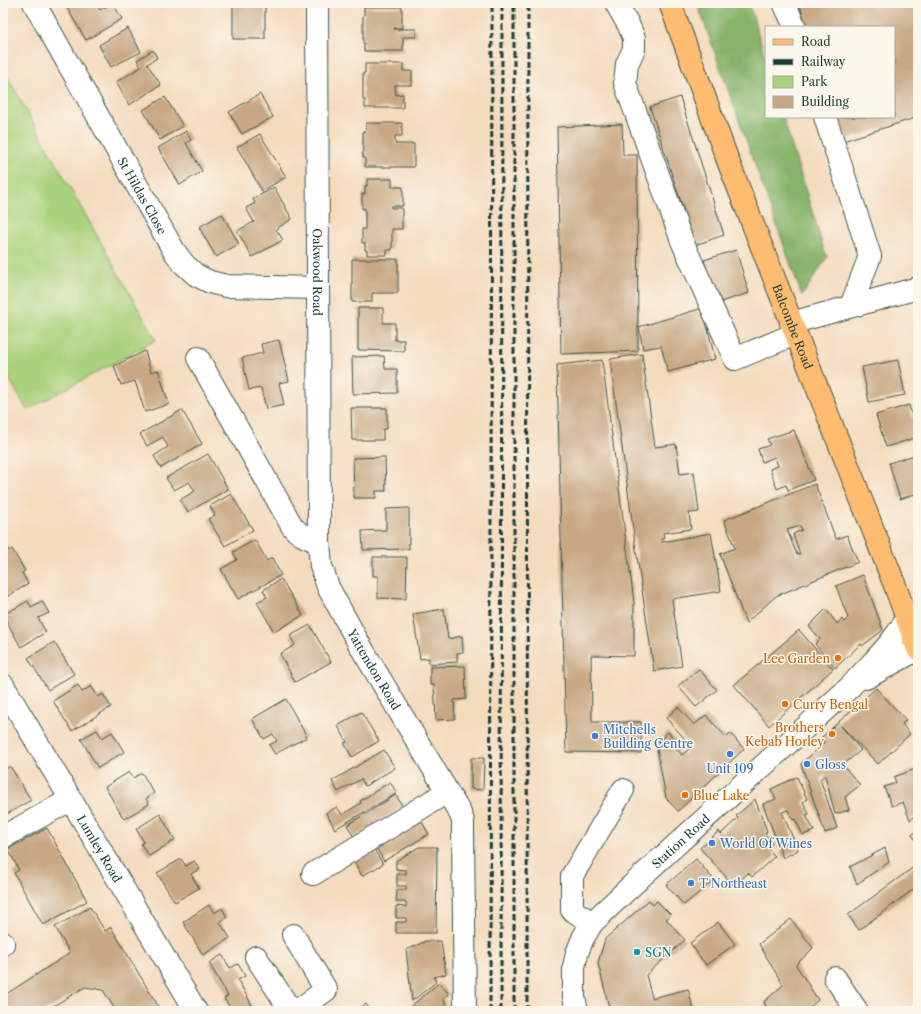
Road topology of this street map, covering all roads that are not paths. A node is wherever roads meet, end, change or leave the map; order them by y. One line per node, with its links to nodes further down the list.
1 (34, 3): 8 (street, St Hildas Close)
2 (317, 3): 8 (street, Oakwood Road)
3 (616, 3): 11 (street)
4 (670, 3): 11 (main road, Balcombe Road)
5 (784, 3): 6 (street)
6 (795, 26)
7 (825, 118): 10 (street)
8 (318, 288): 13 (street, Oakwood Road)
9 (918, 288): 10 (street)
10 (851, 306): 11 (street)
11 (793, 328): 14 (main road, Balcombe Road)
12 (198, 358): 13 (street)
13 (319, 542): 19 (street, Yattendon Road)
14 (912, 616): 15 (main road, Balcombe Road); 17 (street, Station Road)
15 (918, 649): 17 (street)
16 (3, 686): 20 (street, Lumley Road)
17 (851, 686): 23 (street, Station Road)
18 (623, 790): 23 (street)
19 (447, 792): 22 (street); 31 (street, Yattendon Road)
20 (70, 800): 21 (street); 28 (street, Lumley Road)
21 (3, 837)
22 (313, 874)
23 (592, 923): 27 (street, Station Road)
24 (293, 935): 30 (street)
25 (256, 957): 29 (street)
26 (835, 978): 32 (street)
27 (575, 1004)
28 (196, 1011)
29 (291, 1011)
30 (297, 1011)
31 (465, 1011)
32 (857, 1011)

